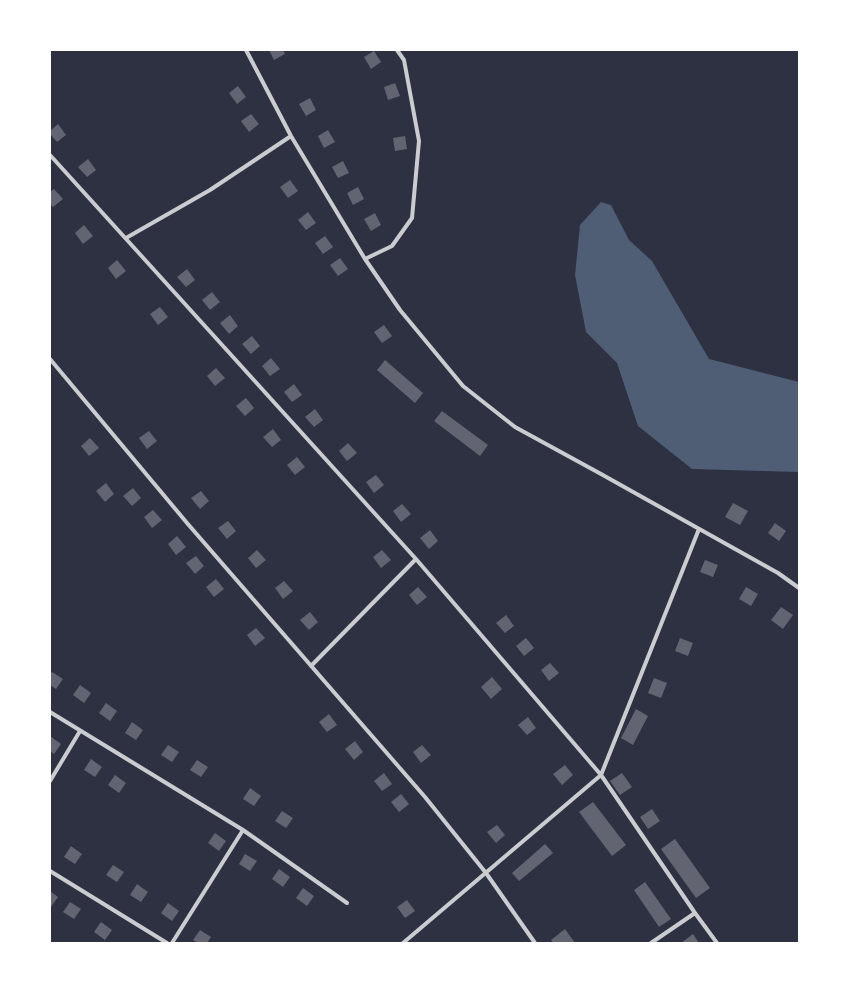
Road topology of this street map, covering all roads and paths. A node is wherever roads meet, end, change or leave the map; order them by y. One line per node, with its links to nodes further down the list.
1 (246, 50): 3 (street)
2 (398, 50): 6 (street)
3 (291, 136): 5 (street); 6 (street)
4 (50, 155): 5 (street)
5 (126, 238): 9 (street)
6 (365, 259): 8 (street)
7 (50, 359): 11 (street)
8 (699, 529): 10 (street); 14 (street)
9 (416, 559): 11 (street); 14 (street)
10 (799, 588)
11 (311, 666): 18 (street)
12 (50, 712): 13 (street)
13 (80, 731): 15 (street); 16 (street)
14 (601, 775): 18 (street); 20 (street)
15 (50, 781)
16 (243, 830): 19 (street); 22 (street)
17 (50, 871): 21 (street)
18 (486, 873): 23 (street); 24 (street)
19 (348, 903)
20 (694, 913): 25 (street); 26 (street)
21 (167, 943)
22 (172, 943)
23 (403, 943)
24 (535, 943)
25 (651, 943)
26 (717, 943)

